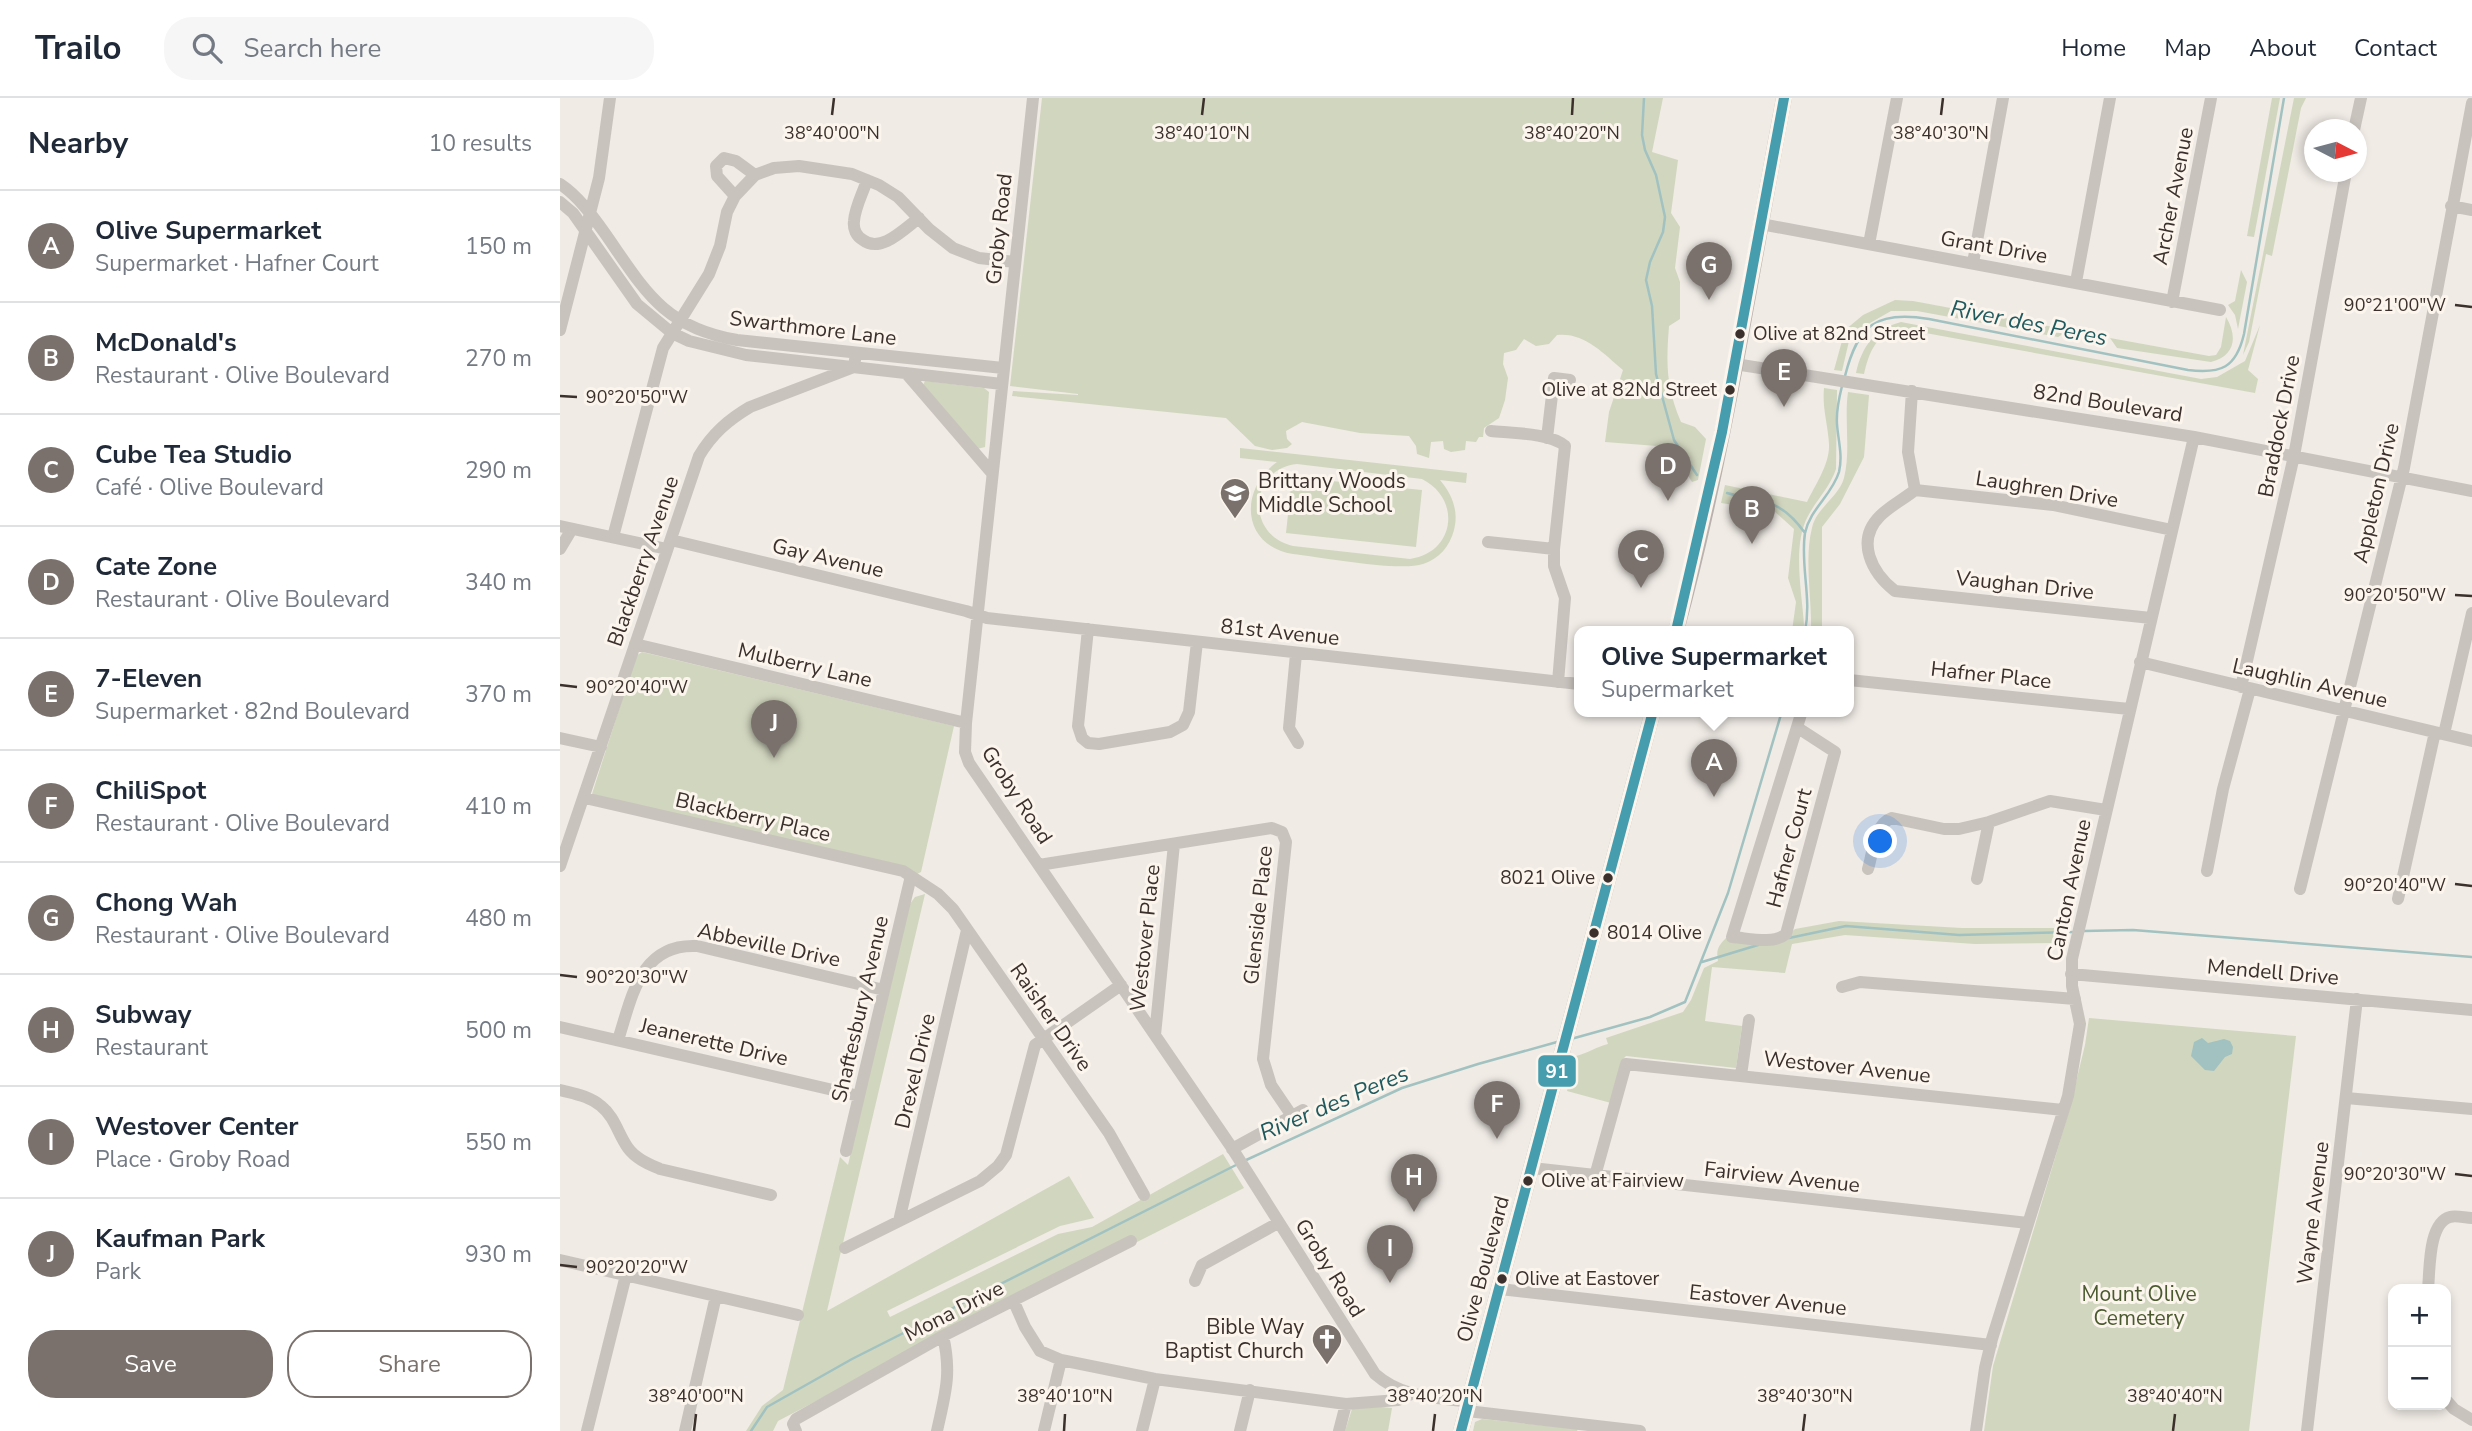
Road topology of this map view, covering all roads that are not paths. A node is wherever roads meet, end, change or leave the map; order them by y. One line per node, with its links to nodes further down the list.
1 (610, 98): 19 (street)
2 (1033, 98): 24 (street, Groby Road)
3 (1784, 98): 21 (main road)
4 (1897, 98): 23 (street)
5 (2003, 98): 25 (street)
6 (2110, 98): 26 (street)
7 (2210, 98): 27 (street, Archer Avenue)
8 (2361, 98): 10 (street)
9 (2472, 103): 17 (street, Appleton Drive)
10 (2356, 119)
11 (755, 175): 12 (street); 15 (street); 15 (street)
12 (867, 180): 20 (street); 20 (street)
13 (2344, 182): 43 (street, Braddock Drive)
14 (560, 184): 19 (street, Swarthmore Lane)
15 (734, 196): 29 (street)
16 (560, 202): 22 (street, Swarthmore Lane)
17 (2451, 206): 18 (street); 45 (street, Appleton Drive)
18 (2472, 210)
19 (590, 213): 22 (street); 29 (street, Swarthmore Lane)
20 (919, 218): 24 (street)
21 (1761, 224): 23 (street, Grant Drive); 33 (main road)
22 (587, 233): 30 (street); 31 (street, Swarthmore Lane)
23 (1869, 244): 25 (street, Grant Drive)
24 (1015, 261): 35 (street, Groby Road)
25 (1973, 263): 26 (street, Grant Drive)
26 (2076, 282): 27 (street, Grant Drive)
27 (2172, 302): 28 (street, Grant Drive)
28 (2220, 310)
29 (680, 322): 31 (street); 32 (street, Swarthmore Lane)
30 (560, 331)
31 (672, 333): 34 (street, Swarthmore Lane); 50 (street)
32 (856, 353): 34 (street); 35 (street, Swarthmore Lane)
33 (1735, 364): 39 (street, 82nd Boulevard); 58 (main road)
34 (855, 368): 36 (street, Swarthmore Lane); 52 (street, Blackberry Avenue)
35 (1003, 368): 38 (street, Groby Road)
36 (906, 373): 38 (street, Swarthmore Lane); 44 (street, Swarthmore Lane)
37 (1570, 380): 42 (street)
38 (1002, 384): 44 (street, Groby Road)
39 (1912, 391): 41 (street, 82nd Boulevard); 46 (street)
40 (1491, 431): 42 (street)
41 (2194, 437): 43 (street, 82nd Boulevard); 49 (street, Canton Avenue)
42 (1547, 438): 53 (street)
43 (2294, 456): 45 (street, 82nd Boulevard); 67 (street, Braddock Drive)
44 (992, 473): 56 (street, Groby Road)
45 (2401, 477): 47 (street, 82nd Boulevard); 69 (street, Appleton Drive)
46 (1915, 490): 49 (street, Laughren Drive); 57 (street, Vaughan Drive)
47 (2472, 491)
48 (566, 527): 50 (street, Gay Avenue); 54 (street)
49 (2172, 530): 57 (street, Canton Avenue)
50 (612, 537): 52 (street, Gay Avenue)
51 (1488, 542): 53 (street)
52 (669, 545): 56 (street, Gay Avenue); 61 (street, Blackberry Avenue)
53 (1554, 549): 65 (street)
54 (560, 550)
55 (2472, 612): 74 (street)
56 (977, 614): 59 (street, 81st Avenue); 72 (street, Groby Road)
57 (2151, 618): 63 (street, Canton Avenue)
58 (1677, 626)
59 (1088, 629): 60 (street, 81st Avenue); 60 (street)
60 (1197, 642): 62 (street, 81st Avenue)
61 (635, 644): 72 (street, Mulberry Lane); 78 (street, Blackberry Avenue)
62 (1297, 654): 65 (street, 81st Avenue); 77 (street)
63 (2140, 662): 67 (street, Laughlin Avenue); 68 (street, Canton Avenue)
64 (1854, 681): 68 (street, Hafner Place)
65 (1558, 682): 66 (street, 81st Avenue)
66 (1574, 684)
67 (2245, 688): 69 (street, Laughlin Avenue); 87 (street, Braddock Drive)
68 (2129, 709): 80 (street, Canton Avenue)
69 (2344, 710): 74 (street, Laughlin Avenue); 90 (street, Appleton Drive)
70 (1651, 717): 113 (main road, Olive Boulevard)
71 (1801, 717): 73 (street, Hafner Court)
72 (966, 723): 84 (street, Groby Road)
73 (1798, 728): 73 (street, Hafner Court)
74 (2439, 733): 76 (street, Laughlin Avenue); 91 (street)
75 (560, 738): 78 (street)
76 (2472, 741)
77 (1298, 743)
78 (601, 747): 79 (street, Blackberry Avenue)
79 (585, 798): 82 (street, Blackberry Avenue); 88 (street, Blackberry Place)
80 (2106, 810): 81 (street); 93 (street, Canton Avenue)
81 (1989, 822): 86 (street); 89 (street)
82 (564, 842): 85 (street, Blackberry Avenue)
83 (1174, 844): 84 (street, Glenside Place); 102 (street, Westover Place); 111 (street, Glenside Place)
84 (1039, 865): 94 (street, Groby Road)
85 (560, 866)
86 (1868, 869)
87 (2207, 871)
88 (911, 876): 92 (street, Raisher Drive); 96 (street, Shaftesbury Avenue)
89 (1977, 879)
90 (2300, 889)
91 (2398, 899)
92 (967, 930): 103 (street, Raisher Drive); 118 (street, Drexel Drive)
93 (2071, 974): 97 (street, Canton Avenue); 98 (street, Mendell Drive)
94 (1121, 985): 102 (street, Groby Road); 103 (street)
95 (1842, 987): 97 (street)
96 (884, 990): 104 (street, Abbeville Drive); 107 (street, Shaftesbury Avenue)
97 (2075, 999): 110 (street, Canton Avenue)
98 (2357, 999): 99 (street, Mendell Drive); 108 (street, Wayne Avenue)
99 (2472, 1010)
100 (1749, 1020): 105 (street)
101 (560, 1027): 104 (street, Jeanerette Drive)
102 (1155, 1035): 111 (street, Groby Road)
103 (1042, 1039): 116 (street, Raisher Drive); 118 (street)
104 (618, 1040): 107 (street, Jeanerette Drive)
105 (1741, 1075): 110 (street, Westover Avenue); 114 (street, Westover Avenue)
106 (560, 1090): 115 (street)
107 (859, 1096): 112 (street, Shaftesbury Avenue)
108 (2346, 1098): 109 (street); 154 (street, Wayne Avenue)
109 (2472, 1109)
110 (2063, 1110): 120 (street, Canton Avenue)
111 (1234, 1151): 119 (street, Groby Road)
112 (846, 1152)
113 (1532, 1168): 114 (street, Fairview Avenue); 127 (main road, Olive Boulevard)
114 (1595, 1176): 120 (street, Fairview Avenue)
115 (771, 1195)
116 (1144, 1195)
117 (2472, 1218): 126 (street)
118 (899, 1221): 122 (street)
119 (1278, 1223): 125 (street); 134 (street, Groby Road)
120 (2028, 1223): 132 (street, Canton Avenue)
121 (1131, 1241): 129 (street, Mona Drive)
122 (845, 1248)
123 (560, 1260): 124 (street)
124 (626, 1275): 128 (street); 144 (street)
125 (1195, 1281)
126 (2429, 1284)
127 (1500, 1289): 132 (street, Eastover Avenue); 140 (main road, Olive Boulevard)
128 (716, 1296): 130 (street); 145 (street)
129 (1014, 1302): 131 (street, Mona Drive); 133 (street)
130 (797, 1315)
131 (943, 1336): 143 (street, Mona Drive); 146 (street)
132 (1991, 1345): 153 (street, Canton Avenue)
133 (1061, 1360): 135 (street); 147 (street)
134 (1374, 1372): 137 (street, Groby Road); 138 (street)
135 (1155, 1379): 136 (street); 148 (street)
136 (1250, 1391): 139 (street); 149 (street)
137 (1411, 1394): 138 (street); 140 (street)
138 (1368, 1402): 139 (street)
139 (1346, 1404): 150 (street)
140 (1468, 1406): 151 (main road, Olive Boulevard); 152 (street)
141 (2451, 1406): 142 (street)
142 (2472, 1421): 155 (street)
143 (796, 1425)
144 (587, 1431)
145 (685, 1431)
146 (937, 1431)
147 (1044, 1431)
148 (1142, 1431)
149 (1240, 1431)
150 (1339, 1431)
151 (1461, 1431)
152 (1640, 1431)
153 (1976, 1431)
154 (2307, 1431)
155 (2468, 1431)

